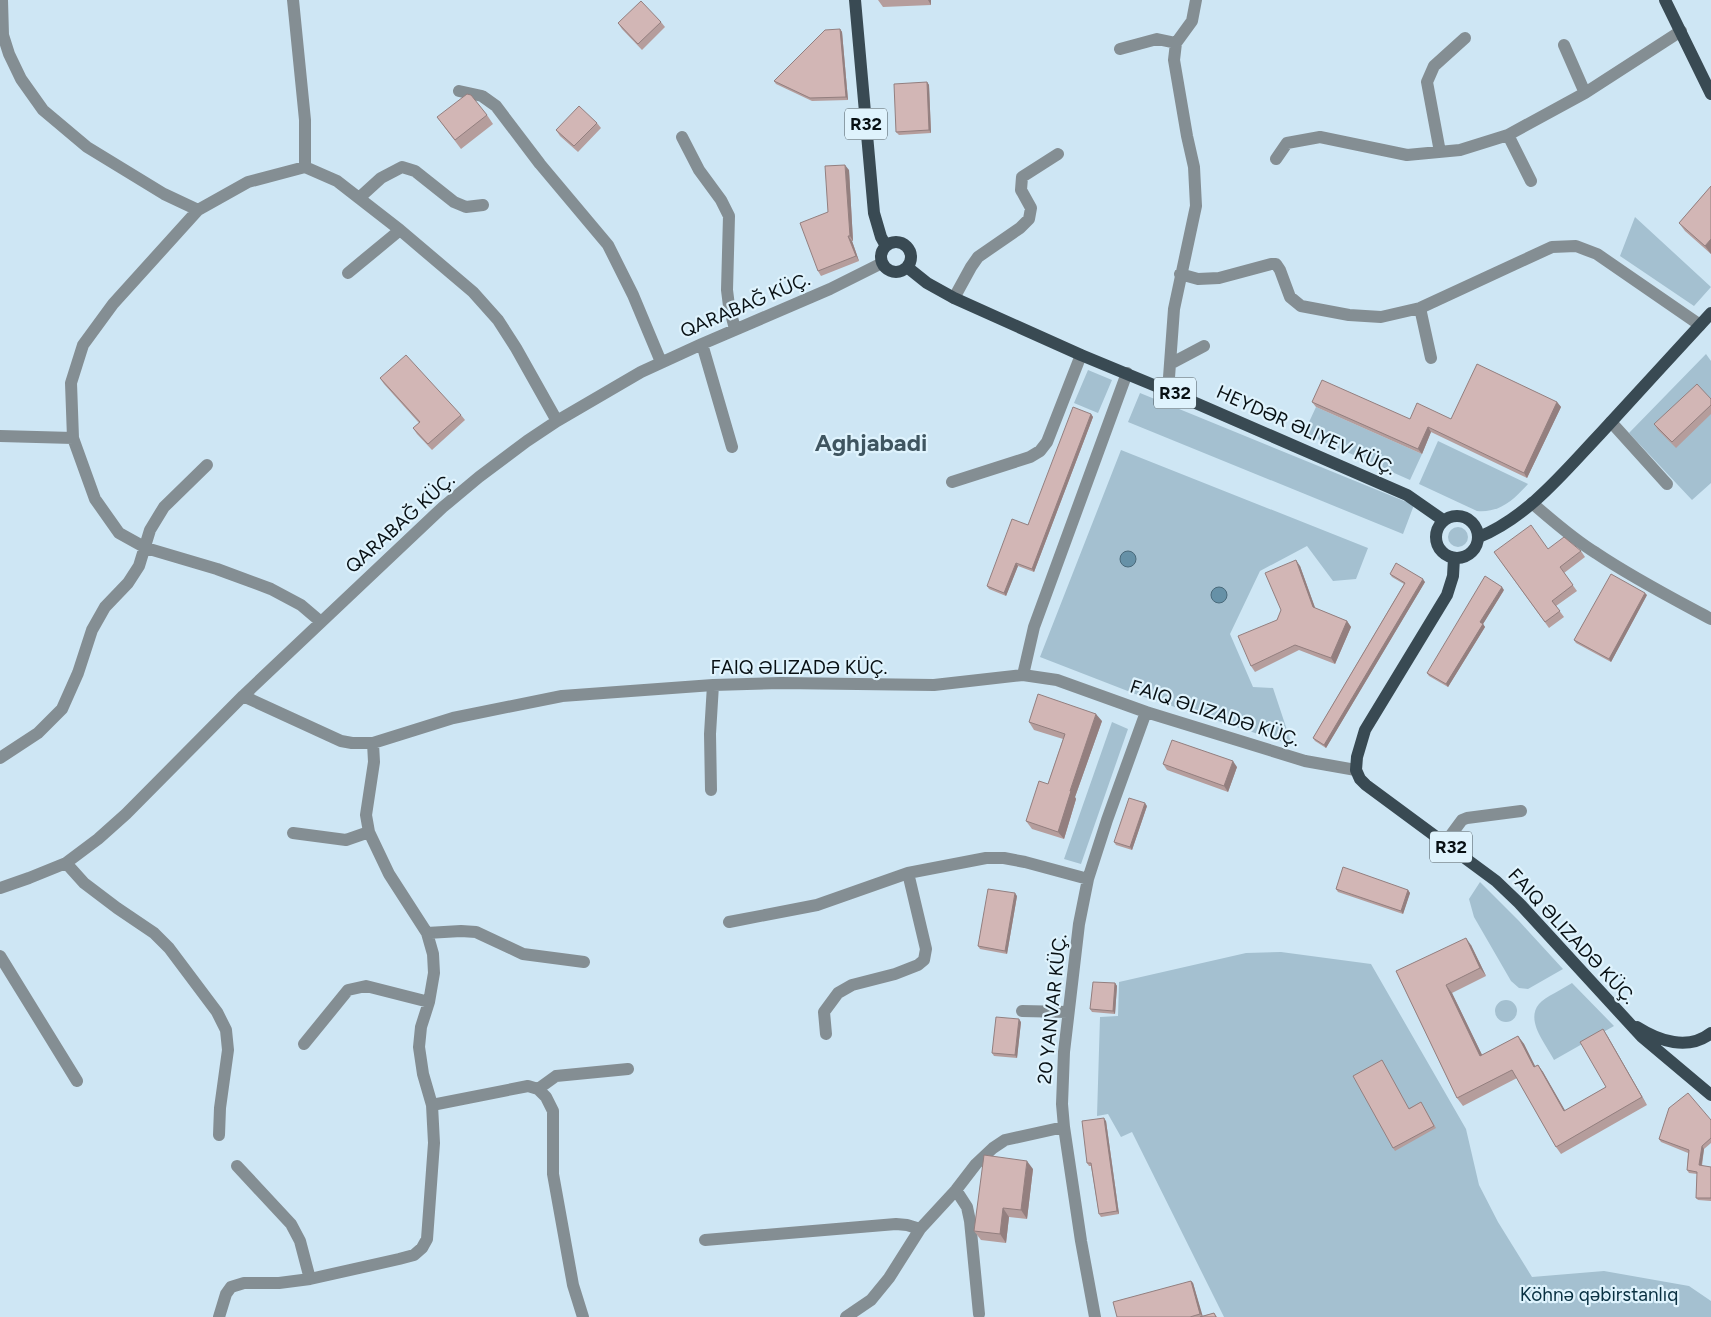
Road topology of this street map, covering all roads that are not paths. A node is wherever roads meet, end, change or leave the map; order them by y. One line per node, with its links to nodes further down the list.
1 (2, 0): 7 (street)
2 (293, 0): 20 (street)
3 (855, 0): 26 (main road, R32)
4 (1196, 0): 9 (street)
5 (1665, 0): 6 (main road)
6 (1680, 31): 13 (street); 14 (main road)
7 (1, 35): 24 (street)
8 (1465, 38): 17 (street)
9 (1176, 43): 11 (street); 30 (street)
10 (1564, 45): 13 (street)
11 (1120, 49)
12 (459, 92): 40 (street)
13 (1585, 93): 15 (street)
14 (1711, 94)
15 (1508, 135): 17 (street); 21 (street)
16 (682, 137): 35 (street)
17 (1440, 152): 19 (street)
18 (1058, 154): 31 (street)
19 (1276, 160)
20 (305, 167): 22 (street); 24 (street)
21 (1531, 181)
22 (359, 198): 23 (street); 25 (street)
23 (483, 204)
24 (198, 210): 47 (street)
25 (400, 230): 29 (street); 44 (street)
26 (886, 246): 27 (main road); 28 (main road)
27 (882, 263): 28 (main road); 35 (street, QARABAĞ KÜÇ.)
28 (907, 267): 31 (main road, HEYDƏR ƏLIYEV KÜÇ. / R32)
29 (348, 274)
30 (1180, 274): 32 (street); 41 (street)
31 (954, 298): 38 (main road, HEYDƏR ƏLIYEV KÜÇ. / R32)
32 (1420, 308): 34 (street); 39 (street)
33 (1711, 313): 34 (main road)
34 (1700, 325): 45 (main road)
35 (735, 329): 36 (street, QARABAĞ KÜÇ.)
36 (702, 344): 40 (street, QARABAĞ KÜÇ.); 48 (street)
37 (1204, 346): 41 (street)
38 (1080, 355): 42 (main road, HEYDƏR ƏLIYEV KÜÇ. / R32); 50 (street)
39 (1431, 358)
40 (661, 362): 44 (street, QARABAĞ KÜÇ.)
41 (1170, 364): 43 (street)
42 (1127, 373): 43 (main road, HEYDƏR ƏLIYEV KÜÇ. / R32); 59 (street)
43 (1168, 390): 53 (main road, HEYDƏR ƏLIYEV KÜÇ. / R32)
44 (557, 421): 58 (street, QARABAĞ KÜÇ.)
45 (1611, 422): 51 (street); 52 (main road)
46 (0, 436): 47 (street)
47 (74, 438): 55 (street)
48 (732, 447)
49 (207, 465): 55 (street)
50 (952, 482)
51 (1666, 484)
52 (1532, 503): 54 (main road); 57 (street)
53 (1443, 520): 54 (main road); 56 (main road)
54 (1479, 537): 56 (main road)
55 (146, 548): 58 (street); 64 (street)
56 (1454, 558): 65 (main road)
57 (1711, 619)
58 (321, 622): 61 (street, QARABAĞ KÜÇ.)
59 (1023, 675): 60 (street, FAIQ ƏLIZADƏ KÜÇ.); 62 (street, FAIQ ƏLIZADƏ KÜÇ.)
60 (713, 685): 63 (street, FAIQ ƏLIZADƏ KÜÇ.); 66 (street)
61 (243, 696): 63 (street, FAIQ ƏLIZADƏ KÜÇ.); 71 (street, QARABAĞ KÜÇ.)
62 (1146, 712): 65 (street, FAIQ ƏLIZADƏ KÜÇ.); 73 (street, 20 YANVAR KÜÇ.)
63 (373, 743): 68 (street)
64 (0, 758)
65 (1356, 770): 70 (main road, FAIQ ƏLIZADƏ KÜÇ. / R32)
66 (711, 790)
67 (1521, 811): 70 (street)
68 (369, 832): 69 (street); 76 (street)
69 (293, 833)
70 (1445, 843): 82 (main road, FAIQ ƏLIZADƏ KÜÇ. / R32)
71 (66, 863): 74 (street, QARABAĞ KÜÇ.); 92 (street)
72 (908, 873): 73 (street); 75 (street); 84 (street)
73 (1088, 879): 81 (street, 20 YANVAR KÜÇ.)
74 (0, 888)
75 (729, 922)
76 (427, 934): 78 (street); 79 (street)
77 (0, 956): 87 (street)
78 (584, 962)
79 (429, 1002): 85 (street); 90 (street)
80 (1022, 1011): 81 (street)
81 (1068, 1012): 91 (street, 20 YANVAR KÜÇ.)
82 (1626, 1021): 83 (main road); 89 (main road, FAIQ ƏLIZADƏ KÜÇ. / R32)
83 (1711, 1033)
84 (826, 1034)
85 (304, 1044)
86 (628, 1070): 88 (street)
87 (77, 1081)
88 (538, 1089): 90 (street); 100 (street)
89 (1711, 1095)
90 (432, 1105): 97 (street)
91 (1064, 1127): 94 (street); 102 (street, 20 YANVAR KÜÇ.)
92 (219, 1135)
93 (237, 1166): 97 (street)
94 (956, 1190): 95 (street); 98 (street)
95 (920, 1229): 96 (street); 101 (street)
96 (705, 1240)
97 (310, 1279): 99 (street)
98 (979, 1314)
99 (219, 1317)
100 (583, 1317)
101 (846, 1317)
102 (1095, 1317)

